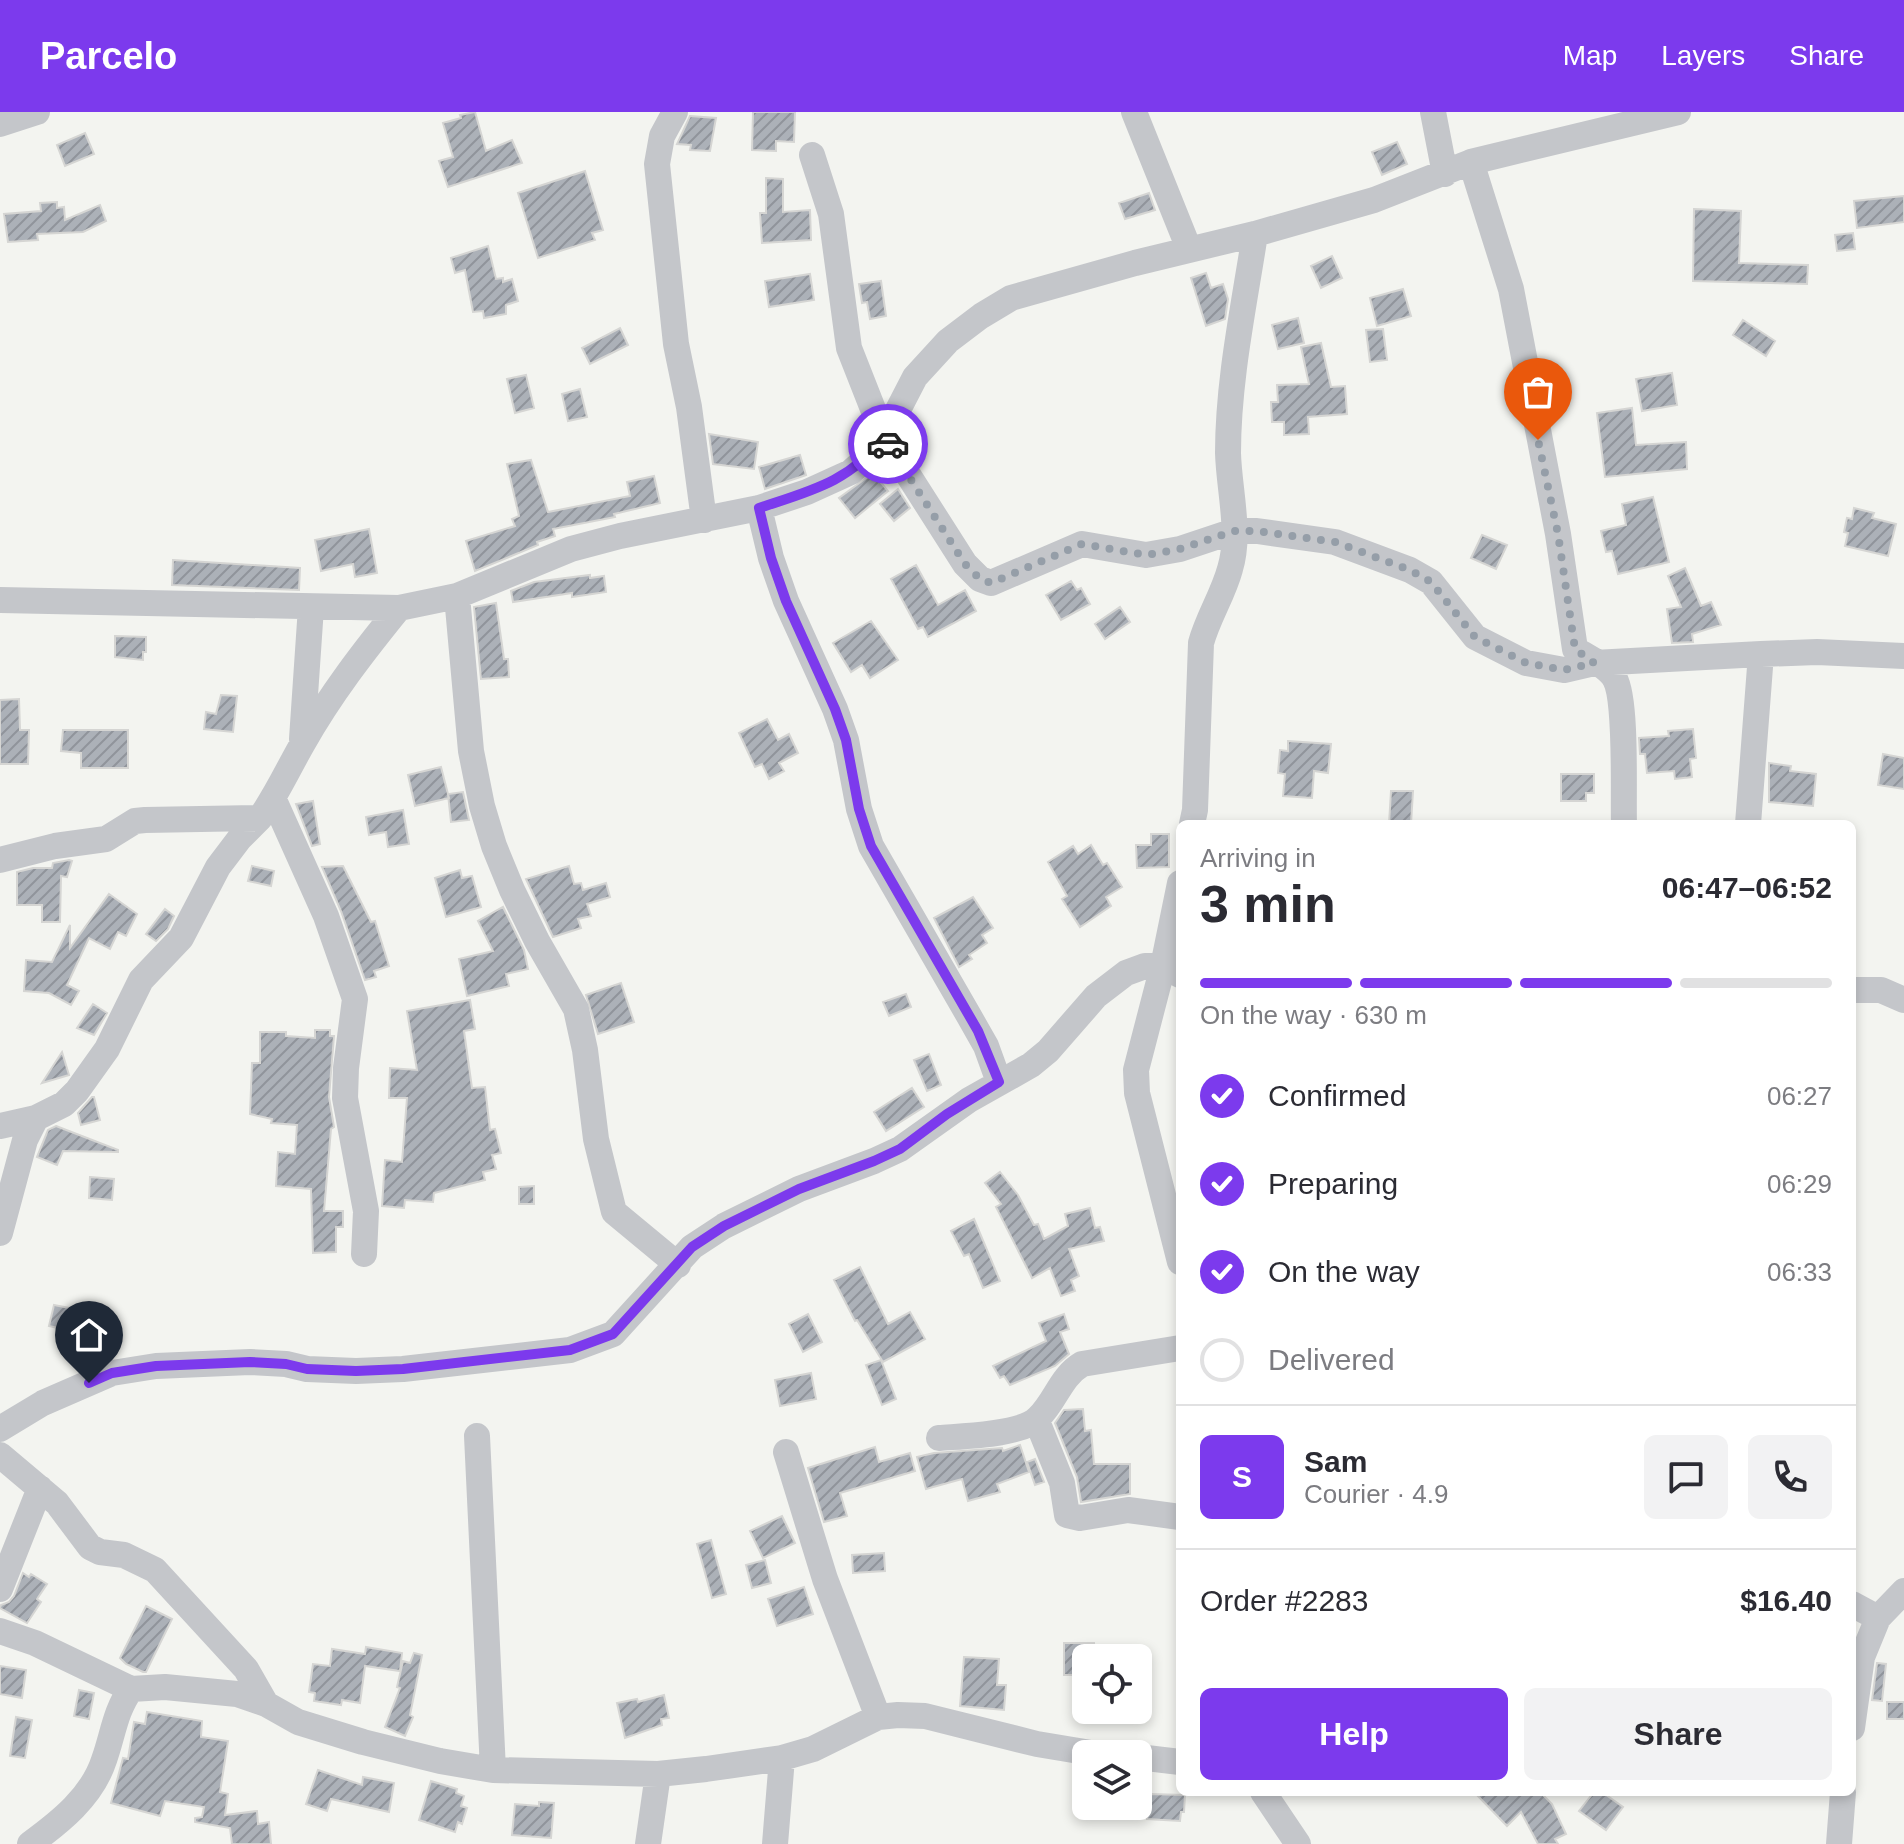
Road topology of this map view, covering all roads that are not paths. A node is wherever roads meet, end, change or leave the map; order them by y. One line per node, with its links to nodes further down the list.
1 (37, 112): 6 (street)
2 (675, 112): 14 (street)
3 (1134, 112): 11 (street)
4 (1433, 112): 9 (street)
5 (1678, 112): 8 (street)
6 (0, 124)
7 (812, 155): 12 (street)
8 (1471, 162): 9 (street); 22 (street)
9 (1445, 174): 10 (street)
10 (1255, 234): 11 (street); 15 (street)
11 (1189, 249): 12 (street)
12 (884, 437): 13 (street); 15 (street)
13 (759, 508): 14 (street); 33 (street)
14 (704, 520): 16 (street)
15 (1234, 531): 22 (street); 25 (street)
16 (457, 596): 19 (street); 39 (street)
17 (0, 600): 18 (street)
18 (311, 607): 19 (street); 23 (street)
19 (399, 608): 23 (street)
20 (1761, 654): 21 (street); 22 (street); 27 (street)
21 (1904, 656)
22 (1594, 663): 26 (street)
23 (301, 745): 24 (street)
24 (267, 809): 28 (street); 34 (street); 38 (street)
25 (1193, 820)
26 (1624, 820)
27 (1748, 820)
28 (0, 860)
29 (1176, 926): 30 (street)
30 (1172, 970): 33 (street); 37 (street)
31 (1856, 990): 32 (street)
32 (1904, 1000)
33 (999, 1082): 39 (street)
34 (36, 1118): 35 (street); 36 (street)
35 (0, 1126)
36 (0, 1233)
37 (1176, 1246)
38 (364, 1254)
39 (678, 1265): 42 (street)
40 (1176, 1349): 41 (street)
41 (1037, 1421): 44 (street); 48 (street)
42 (0, 1429)
43 (477, 1436): 62 (street)
44 (939, 1438)
45 (786, 1452): 57 (street)
46 (0, 1455): 47 (street)
47 (40, 1488): 49 (street); 56 (street)
48 (1176, 1516)
49 (0, 1589)
50 (1904, 1591): 52 (street)
51 (1856, 1606): 52 (street)
52 (1878, 1618): 55 (street)
53 (0, 1631): 54 (street)
54 (131, 1689): 56 (street); 66 (street)
55 (1856, 1700)
56 (266, 1704): 62 (street)
57 (878, 1717): 58 (street); 59 (street)
58 (1072, 1750)
59 (782, 1758): 63 (street); 68 (street)
60 (1152, 1759): 61 (street)
61 (1176, 1762)
62 (493, 1770): 63 (street)
63 (658, 1774): 67 (street)
64 (1266, 1796): 69 (street)
65 (1843, 1796): 70 (street)
66 (30, 1844)
67 (648, 1844)
68 (775, 1844)
69 (1298, 1844)
70 (1839, 1844)

